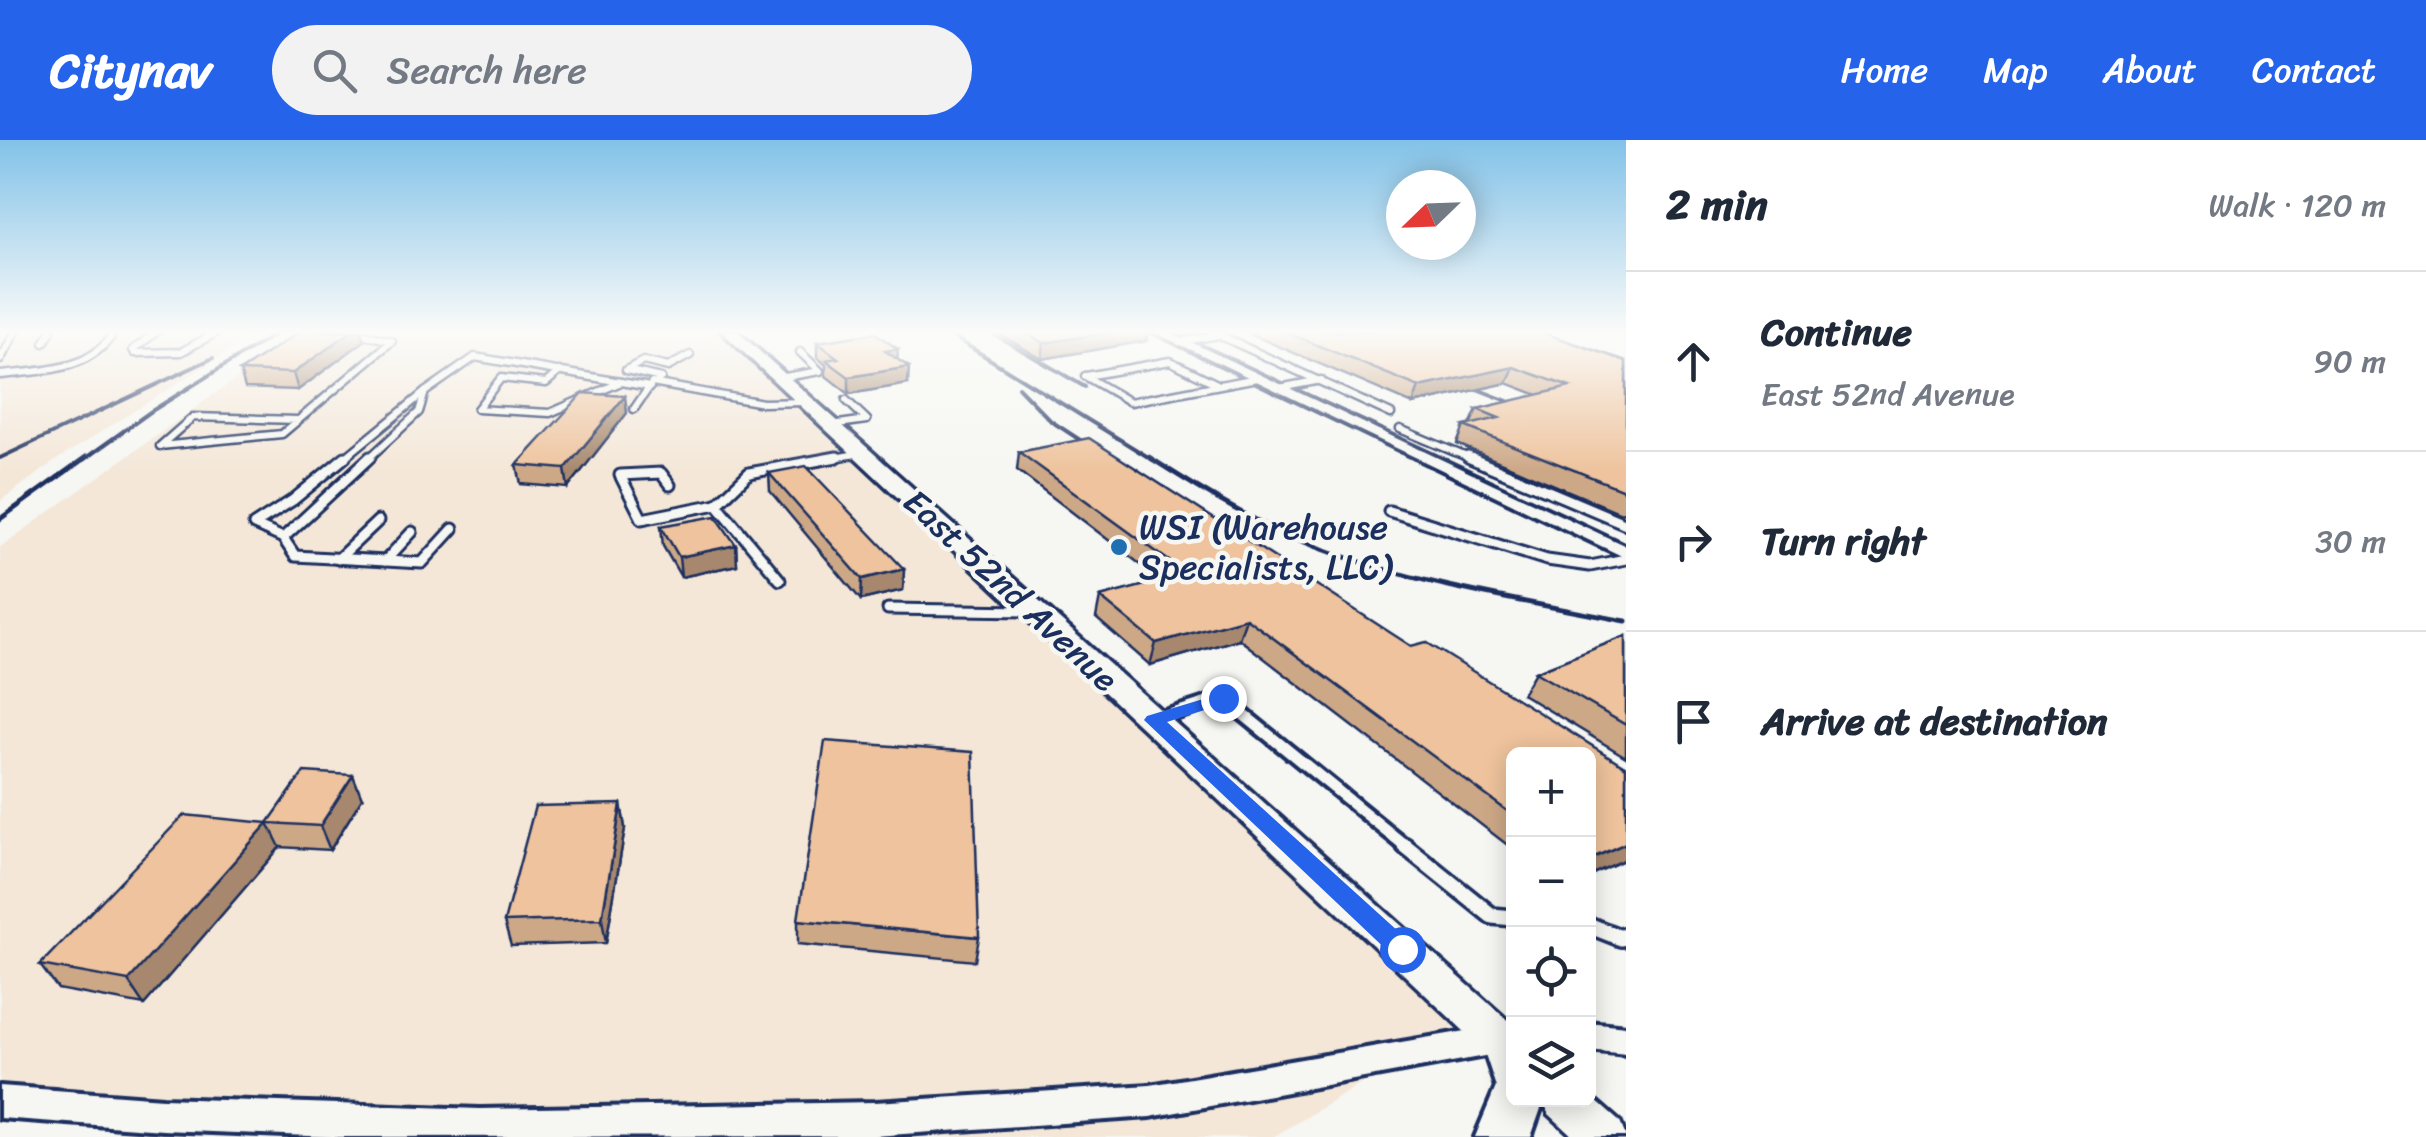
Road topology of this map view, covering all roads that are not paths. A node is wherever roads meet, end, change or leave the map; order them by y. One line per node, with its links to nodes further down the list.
1 (349, 378): 21 (lane)
2 (446, 378): 16 (lane)
3 (553, 378): 12 (lane)
4 (594, 378): 12 (lane)
5 (659, 378): 13 (lane)
6 (779, 378): 18 (street, East 52nd Avenue)
7 (1087, 378): 14 (lane)
8 (1204, 378): 14 (lane)
9 (1257, 378): 14 (lane); 15 (street)
10 (1315, 378): 11 (lane)
11 (1321, 380): 15 (lane); 20 (lane)
12 (621, 382): 13 (lane)
13 (651, 385): 18 (lane); 19 (lane)
14 (1219, 385)
15 (1279, 388): 33 (street)
16 (425, 392): 32 (lane); 32 (lane)
17 (846, 400): 22 (lane)
18 (805, 402): 22 (street, East 52nd Avenue)
19 (634, 409)
20 (1390, 414)
21 (298, 420): 21 (lane)
22 (831, 425): 24 (street, East 52nd Avenue)
23 (1400, 429): 29 (lane)
24 (862, 453): 26 (lane); 38 (street, East 52nd Avenue)
25 (670, 485): 26 (lane)
26 (716, 504): 36 (lane)
27 (1389, 511): 33 (lane)
28 (378, 521): 34 (lane)
29 (1626, 524)
30 (453, 529): 35 (lane)
31 (412, 532): 35 (lane)
32 (283, 538): 34 (lane)
33 (1626, 556)
34 (338, 559): 35 (lane)
35 (386, 561)
36 (780, 580)
37 (888, 609): 38 (lane)
38 (1035, 611): 39 (street, East 52nd Avenue)
39 (1153, 720): 40 (lane); 45 (street, East 52nd Avenue)
40 (1506, 917)
41 (1593, 927): 42 (lane)
42 (1626, 936)
43 (1596, 1037): 44 (street)
44 (1626, 1040)
45 (1506, 1053)
46 (1506, 1059): 47 (street)
47 (0, 1102)
48 (1506, 1107): 50 (main road)
49 (1572, 1107): 51 (street)
50 (1503, 1137)
51 (1605, 1137)

